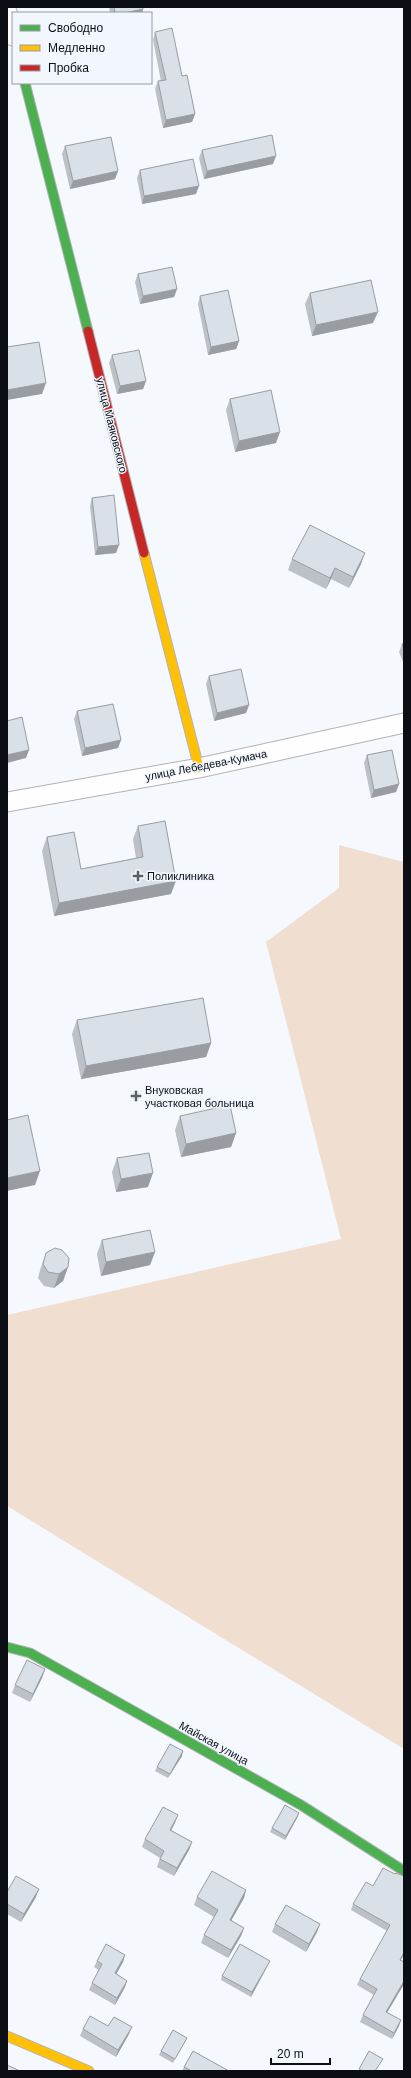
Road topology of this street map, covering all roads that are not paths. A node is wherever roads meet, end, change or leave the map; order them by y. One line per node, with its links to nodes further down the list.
1 (7, 12): 2 (street)
2 (12, 32)
3 (25, 84): 5 (street, улица Маяковского)
4 (404, 723): 5 (street, улица Лебедева-Кумача)
5 (200, 768): 6 (street, улица Лебедева-Кумача)
6 (7, 802)
7 (7, 1647): 8 (street, Майская улица)
8 (404, 1871)
9 (7, 2036): 10 (street)
10 (89, 2071)

